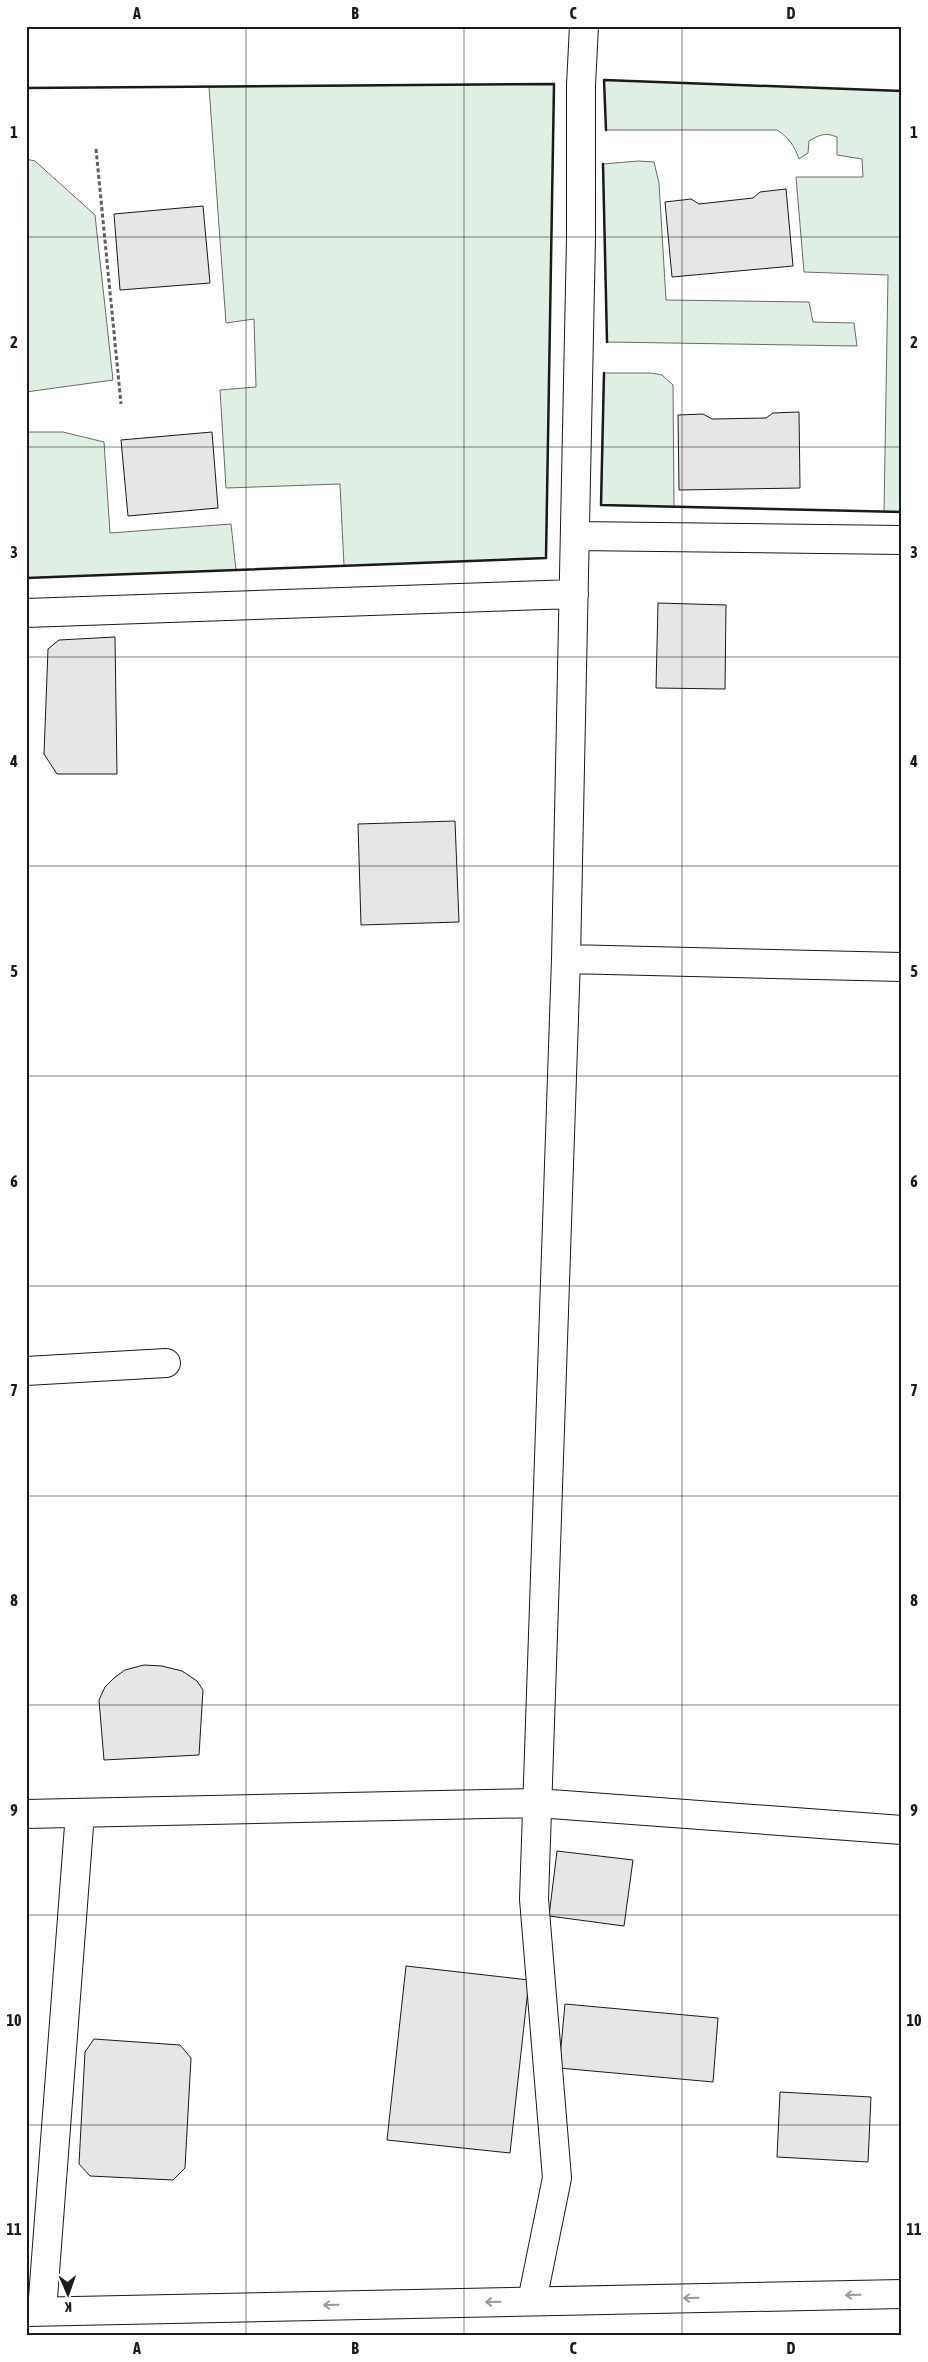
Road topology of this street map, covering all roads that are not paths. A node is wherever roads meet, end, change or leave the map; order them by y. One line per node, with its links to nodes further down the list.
1 (584, 26): 2 (main road)
2 (575, 536): 3 (main road); 4 (main road)
3 (902, 540)
4 (574, 594): 5 (main road); 6 (main road)
5 (26, 613)
6 (566, 959): 7 (main road); 10 (main road)
7 (902, 967)
8 (166, 1363): 9 (main road)
9 (26, 1371)
10 (537, 1803): 11 (main road); 13 (main road); 15 (main road)
11 (80, 1812): 12 (main road); 16 (main road)
12 (26, 1814)
13 (902, 1830)
14 (902, 2294): 15 (main road, one-way to 15)
15 (532, 2301): 16 (main road, one-way to 16)
16 (34, 2312)

